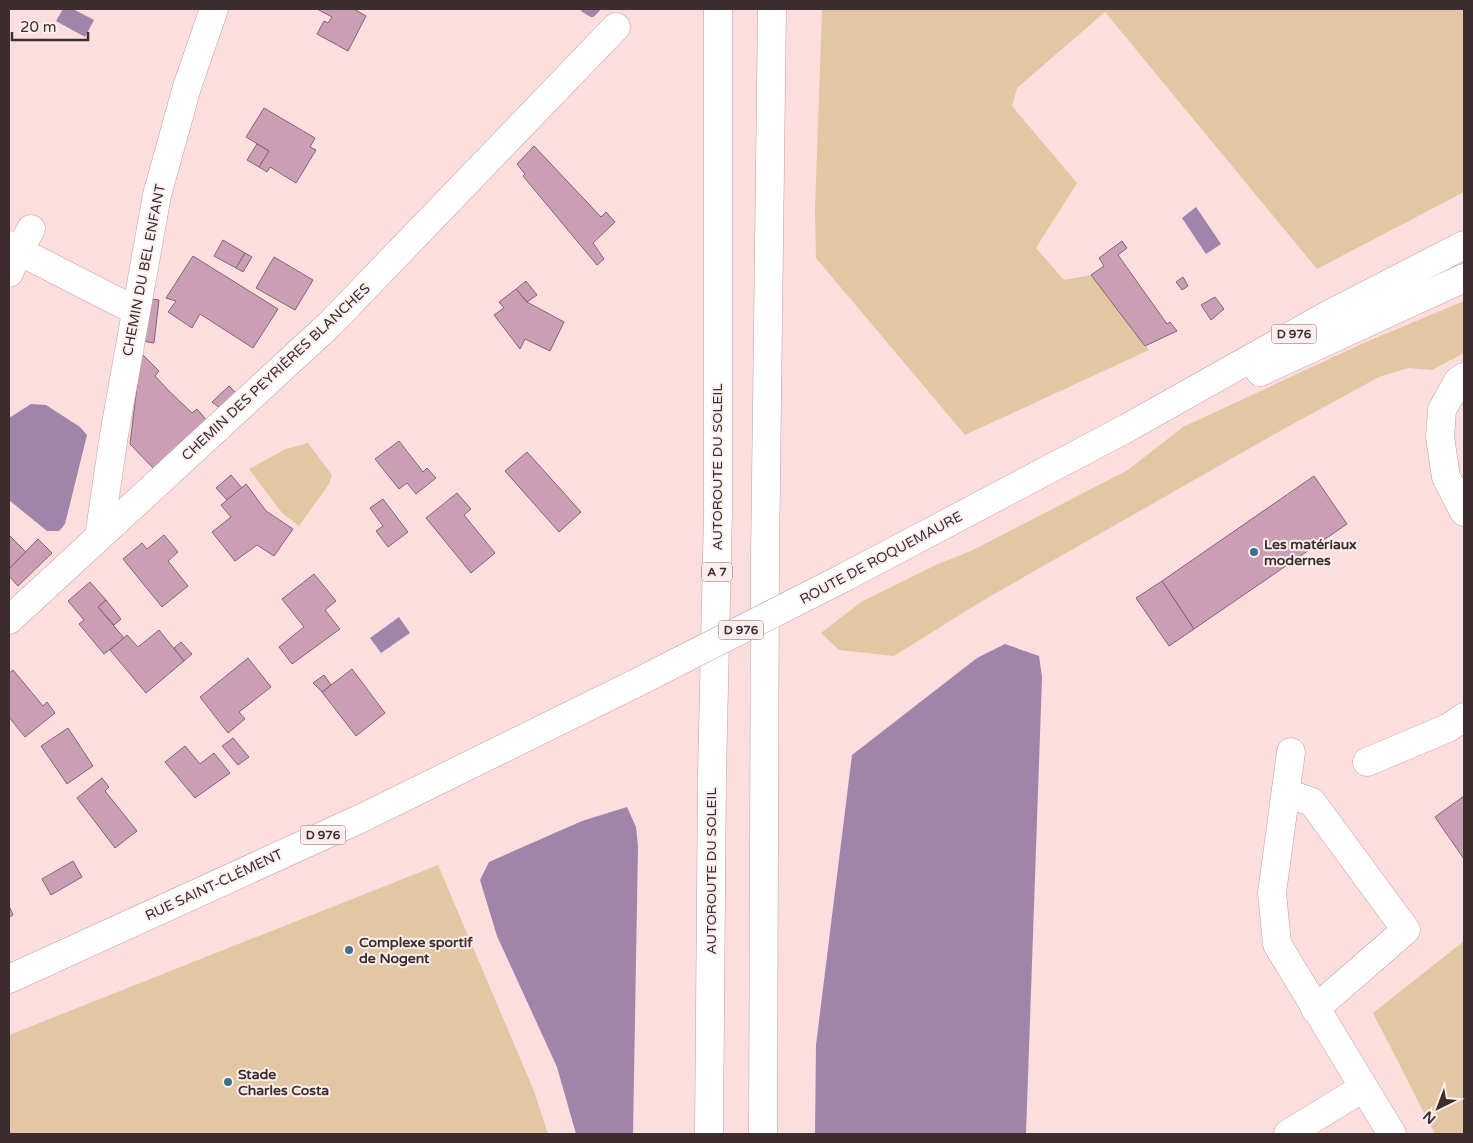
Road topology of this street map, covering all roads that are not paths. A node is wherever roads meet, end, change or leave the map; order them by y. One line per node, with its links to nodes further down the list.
1 (214, 9): 8 (main road, CHEMIN DU BEL ENFANT)
2 (718, 9): 22 (main road, AUTOROUTE DU SOLEIL / A 7)
3 (772, 9): 23 (main road)
4 (616, 27): 12 (main road, CHEMIN DES PEYRIÈRES BLANCHES)
5 (1464, 245): 10 (main road, ROUTE DE ROQUEMAURE / D 976)
6 (17, 250): 8 (main road)
7 (1464, 278): 10 (main road, ROUTE DE ROQUEMAURE / D 976)
8 (136, 311): 12 (main road, CHEMIN DU BEL ENFANT)
9 (1464, 377): 11 (main road)
10 (1127, 428): 14 (main road, ROUTE DE ROQUEMAURE / D 976, bridge)
11 (1464, 512)
12 (99, 538): 13 (main road, CHEMIN DES PEYRIÈRES BLANCHES)
13 (9, 620)
14 (634, 684): 19 (main road, RUE SAINT-CLÉMENT / D 976)
15 (1464, 717): 17 (main road)
16 (1290, 752): 18 (main road)
17 (1367, 762)
18 (1286, 793): 20 (main road); 20 (main road)
19 (9, 979)
20 (1315, 1009): 21 (main road)
21 (1363, 1088): 24 (main road); 25 (main road)
22 (709, 1134)
23 (763, 1134)
24 (1288, 1134)
25 (1392, 1134)

